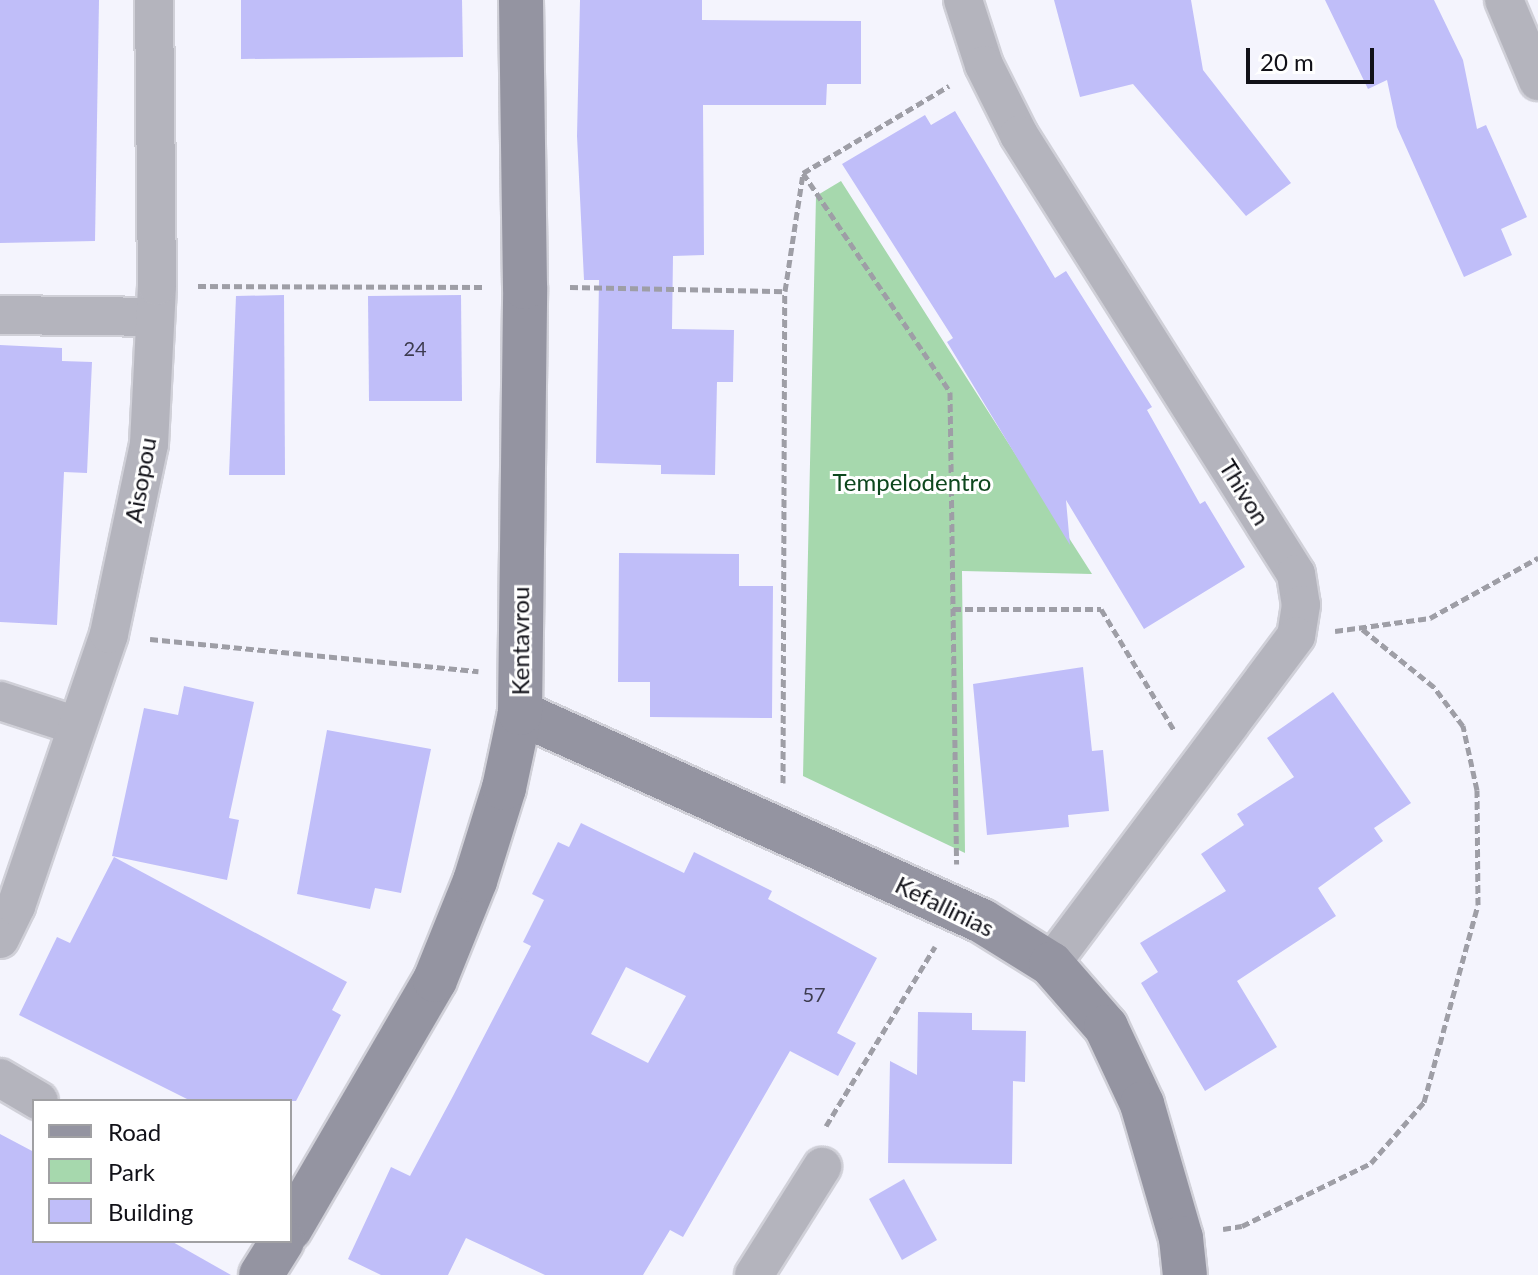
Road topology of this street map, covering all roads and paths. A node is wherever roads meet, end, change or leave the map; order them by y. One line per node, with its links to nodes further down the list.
1 (154, 0): 10 (street, Aisopou)
2 (521, 0): 8 (street, Kentavrou)
3 (963, 0): 5 (street, Thivon)
4 (1504, 0): 6 (street)
5 (984, 65): 7 (path); 16 (street, Thivon)
6 (1538, 81)
7 (803, 173): 9 (path); 13 (path)
8 (525, 287): 9 (path); 10 (path); 17 (street, Kentavrou)
9 (785, 291): 21 (path)
10 (156, 301): 11 (street); 15 (street, Aisopou)
11 (0, 315)
12 (1538, 558): 14 (path)
13 (953, 609): 20 (path); 22 (path)
14 (1361, 628): 16 (path); 29 (path)
15 (109, 634): 17 (path); 19 (street, Aisopou)
16 (1296, 636): 20 (street)
17 (520, 694): 21 (street, Kefallinias); 28 (street, Kentavrou)
18 (0, 701): 19 (street)
19 (74, 725): 23 (street, Aisopou)
20 (1197, 769): 24 (street)
21 (783, 831): 22 (street, Kefallinias)
22 (958, 910): 24 (street, Kefallinias); 27 (path)
23 (0, 939)
24 (1051, 964): 29 (street, Kefallinias)
25 (0, 1078): 26 (street)
26 (36, 1099)
27 (822, 1167): 30 (street)
28 (292, 1222)
29 (1183, 1256)
30 (754, 1275)

